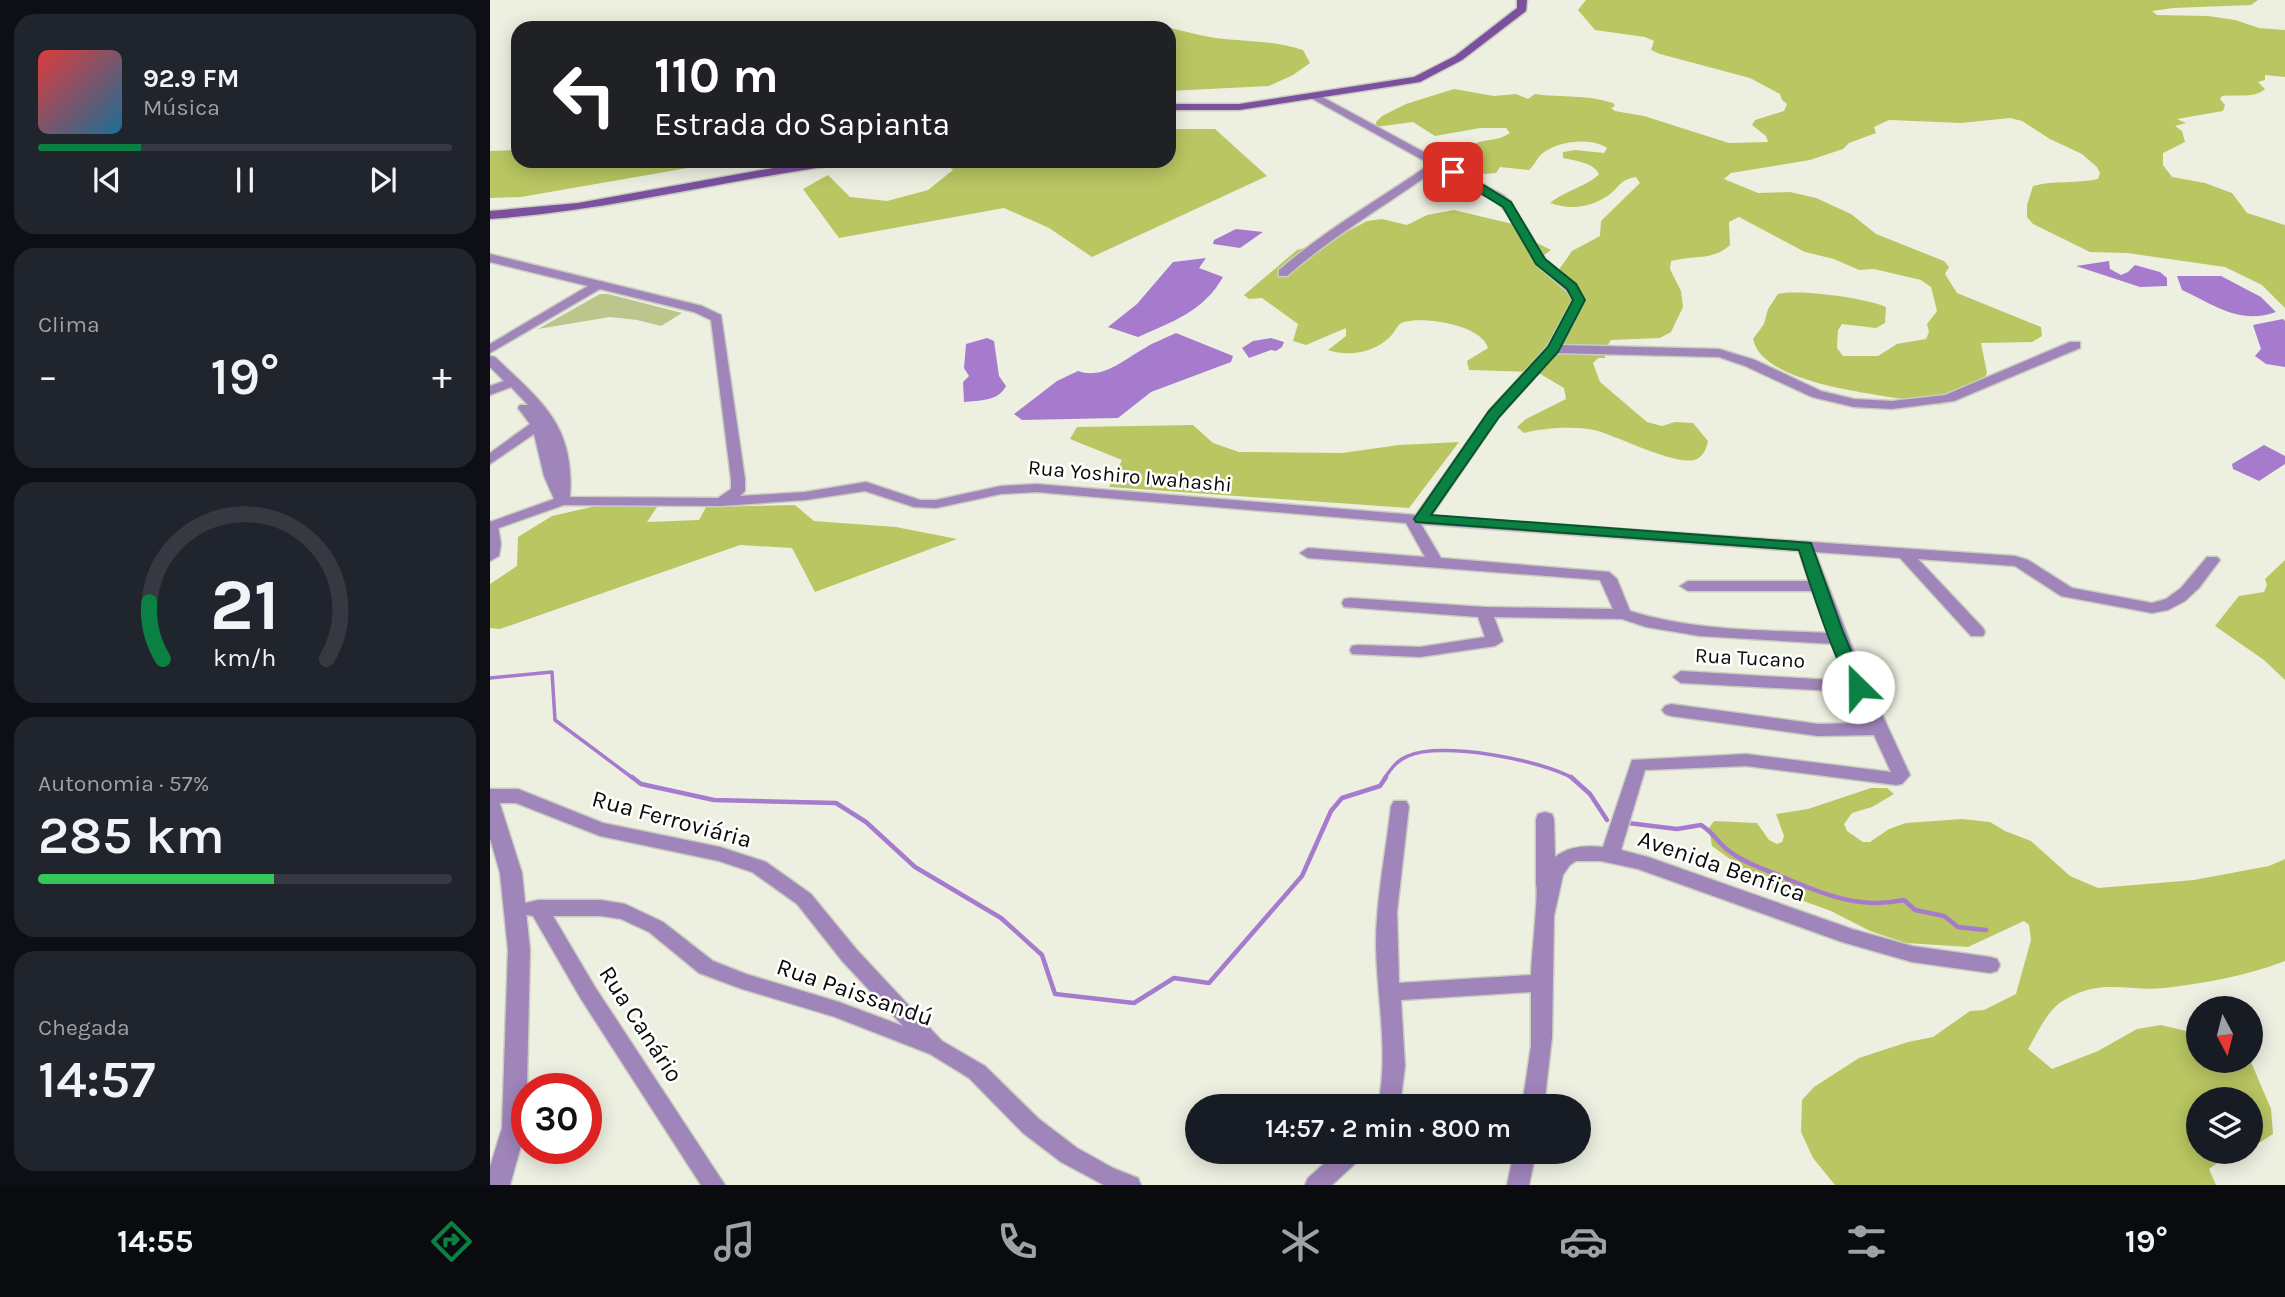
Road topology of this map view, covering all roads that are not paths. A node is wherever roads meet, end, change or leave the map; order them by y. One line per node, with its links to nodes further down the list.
1 (1522, 0): 2 (main road)
2 (1315, 96): 3 (main road); 4 (street)
3 (1176, 107)
4 (1438, 163): 8 (street); 12 (street)
5 (788, 168): 6 (main road)
6 (490, 215)
7 (490, 258): 9 (street)
8 (1283, 273)
9 (599, 284): 11 (street); 19 (street)
10 (2075, 345): 12 (street)
11 (490, 349)
12 (1553, 349): 20 (street)
13 (490, 360): 15 (street)
14 (490, 374): 15 (street)
15 (501, 386): 16 (street)
16 (543, 420): 17 (street); 18 (street)
17 (490, 460)
18 (562, 501): 19 (street, Rua Yoshiro Iwahashi); 21 (street, Rua Yoshiro Iwahashi)
19 (721, 502): 20 (street, Rua Yoshiro Iwahashi)
20 (1416, 519): 22 (street, Rua Yoshiro Iwahashi); 27 (street)
21 (490, 526): 25 (street)
22 (1805, 546): 24 (street, Rua Yoshiro Iwahashi); 29 (street)
23 (1308, 553): 27 (street)
24 (1904, 553): 26 (street, Rua Yoshiro Iwahashi); 33 (street)
25 (490, 556)
26 (2212, 560)
27 (1435, 561): 32 (street)
28 (1688, 586): 29 (street)
29 (1818, 586): 34 (street)
30 (1350, 603): 31 (street)
31 (1484, 612): 32 (street); 35 (street)
32 (1623, 614): 34 (street)
33 (1977, 632)
34 (1838, 639): 37 (street)
35 (1358, 649)
36 (1681, 677): 37 (street, Rua Tucano)
37 (1858, 687): 39 (street)
38 (1671, 710): 39 (street)
39 (1880, 729): 43 (street)
40 (1400, 806): 48 (street)
41 (491, 809): 45 (street); 49 (street, Rua Ferroviária)
42 (1545, 819): 44 (street)
43 (1610, 855): 44 (street, Avenida Benfica); 46 (street, Avenida Benfica)
44 (1546, 898): 47 (street, Avenida Benfica)
45 (527, 909): 49 (street, Rua Paissandú); 54 (street); 55 (street, Rua Canário)
46 (1990, 965)
47 (1542, 983): 48 (street); 51 (street, Avenida Benfica)
48 (1389, 992): 50 (street)
49 (937, 1048): 56 (street, Rua Paissandú)
50 (1392, 1094)
51 (1535, 1094)
52 (1339, 1164): 57 (street)
53 (1522, 1164): 58 (street)
54 (497, 1185)
55 (714, 1185)
56 (1130, 1185)
57 (1316, 1185)
58 (1518, 1185)

